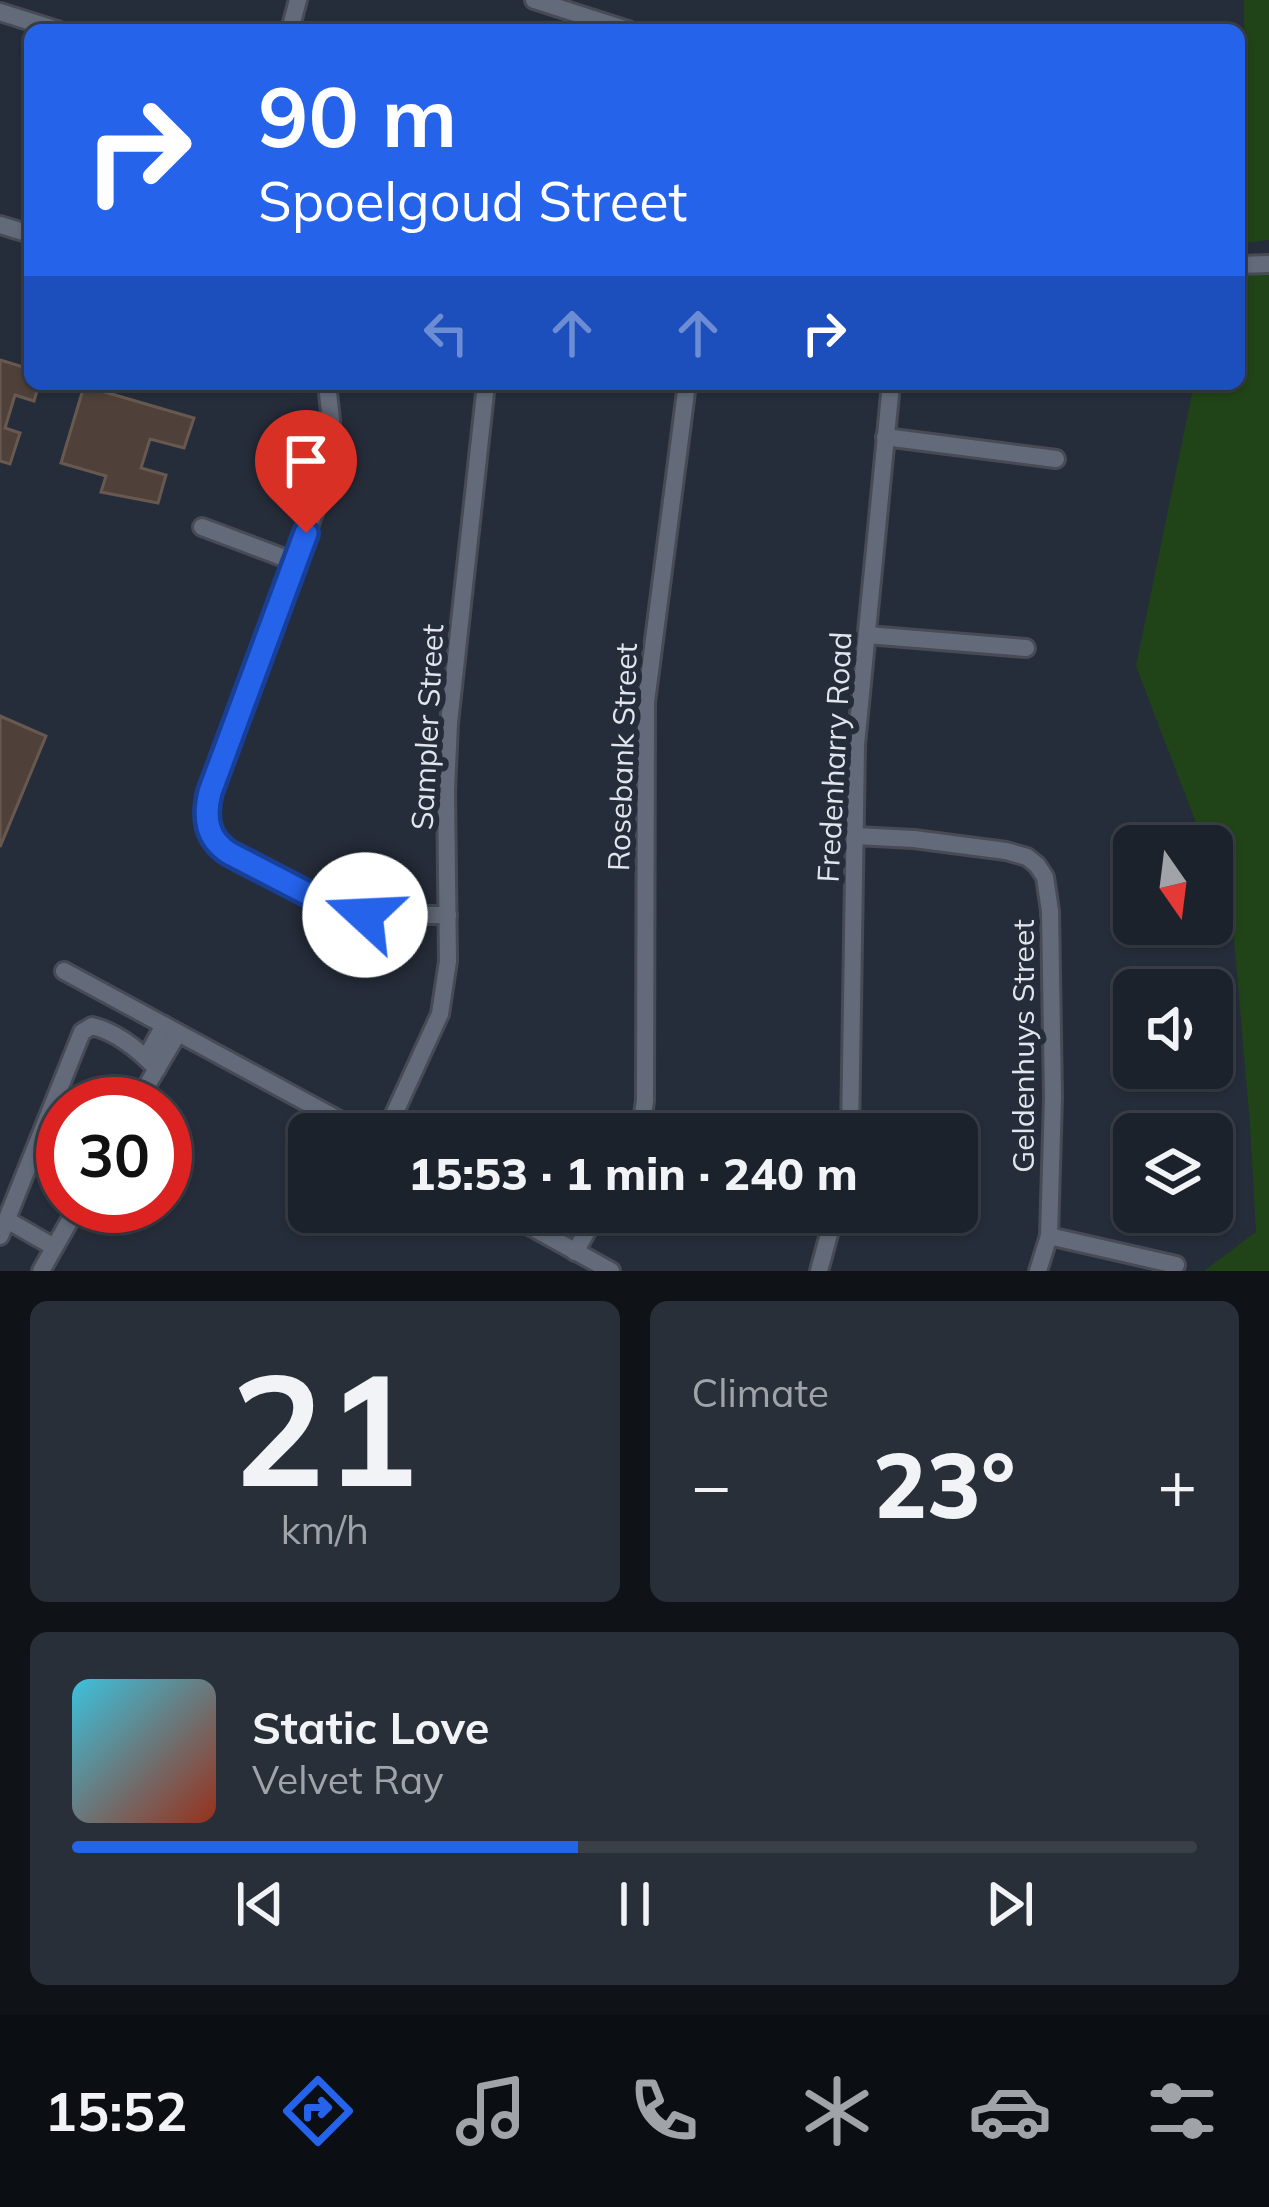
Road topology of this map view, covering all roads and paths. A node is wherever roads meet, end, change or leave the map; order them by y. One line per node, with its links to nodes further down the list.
1 (534, 0): 4 (street)
2 (0, 12): 3 (street)
3 (38, 24)
4 (609, 24)
5 (328, 390): 12 (street)
6 (485, 390): 16 (street, Sampler Street)
7 (686, 390): 23 (street, Rosebank Street)
8 (890, 390): 9 (street, Fredenharry Road)
9 (885, 437): 10 (street); 13 (street, Fredenharry Road)
10 (1056, 459)
11 (202, 526): 12 (street)
12 (295, 562): 16 (street)
13 (867, 634): 14 (street); 15 (street, Fredenharry Road)
14 (1026, 648)
15 (854, 836): 24 (street, Fredenharry Road); 30 (street, Geldenhuys Street)
16 (448, 914): 22 (street, Sampler Street)
17 (64, 971): 18 (street)
18 (167, 1036): 19 (street); 21 (street)
19 (152, 1063): 20 (street); 25 (street)
20 (147, 1077)
21 (323, 1113)
22 (395, 1113)
23 (643, 1113)
24 (850, 1113)
25 (3, 1228): 31 (street)
26 (62, 1233): 31 (street)
27 (541, 1233): 32 (street)
28 (586, 1233): 32 (street)
29 (830, 1233): 36 (street)
30 (1049, 1236): 33 (street); 37 (street, Geldenhuys Street)
31 (54, 1247): 34 (street)
32 (575, 1252): 35 (street)
33 (1176, 1264)
34 (41, 1271)
35 (611, 1271)
36 (819, 1271)
37 (1038, 1271)

